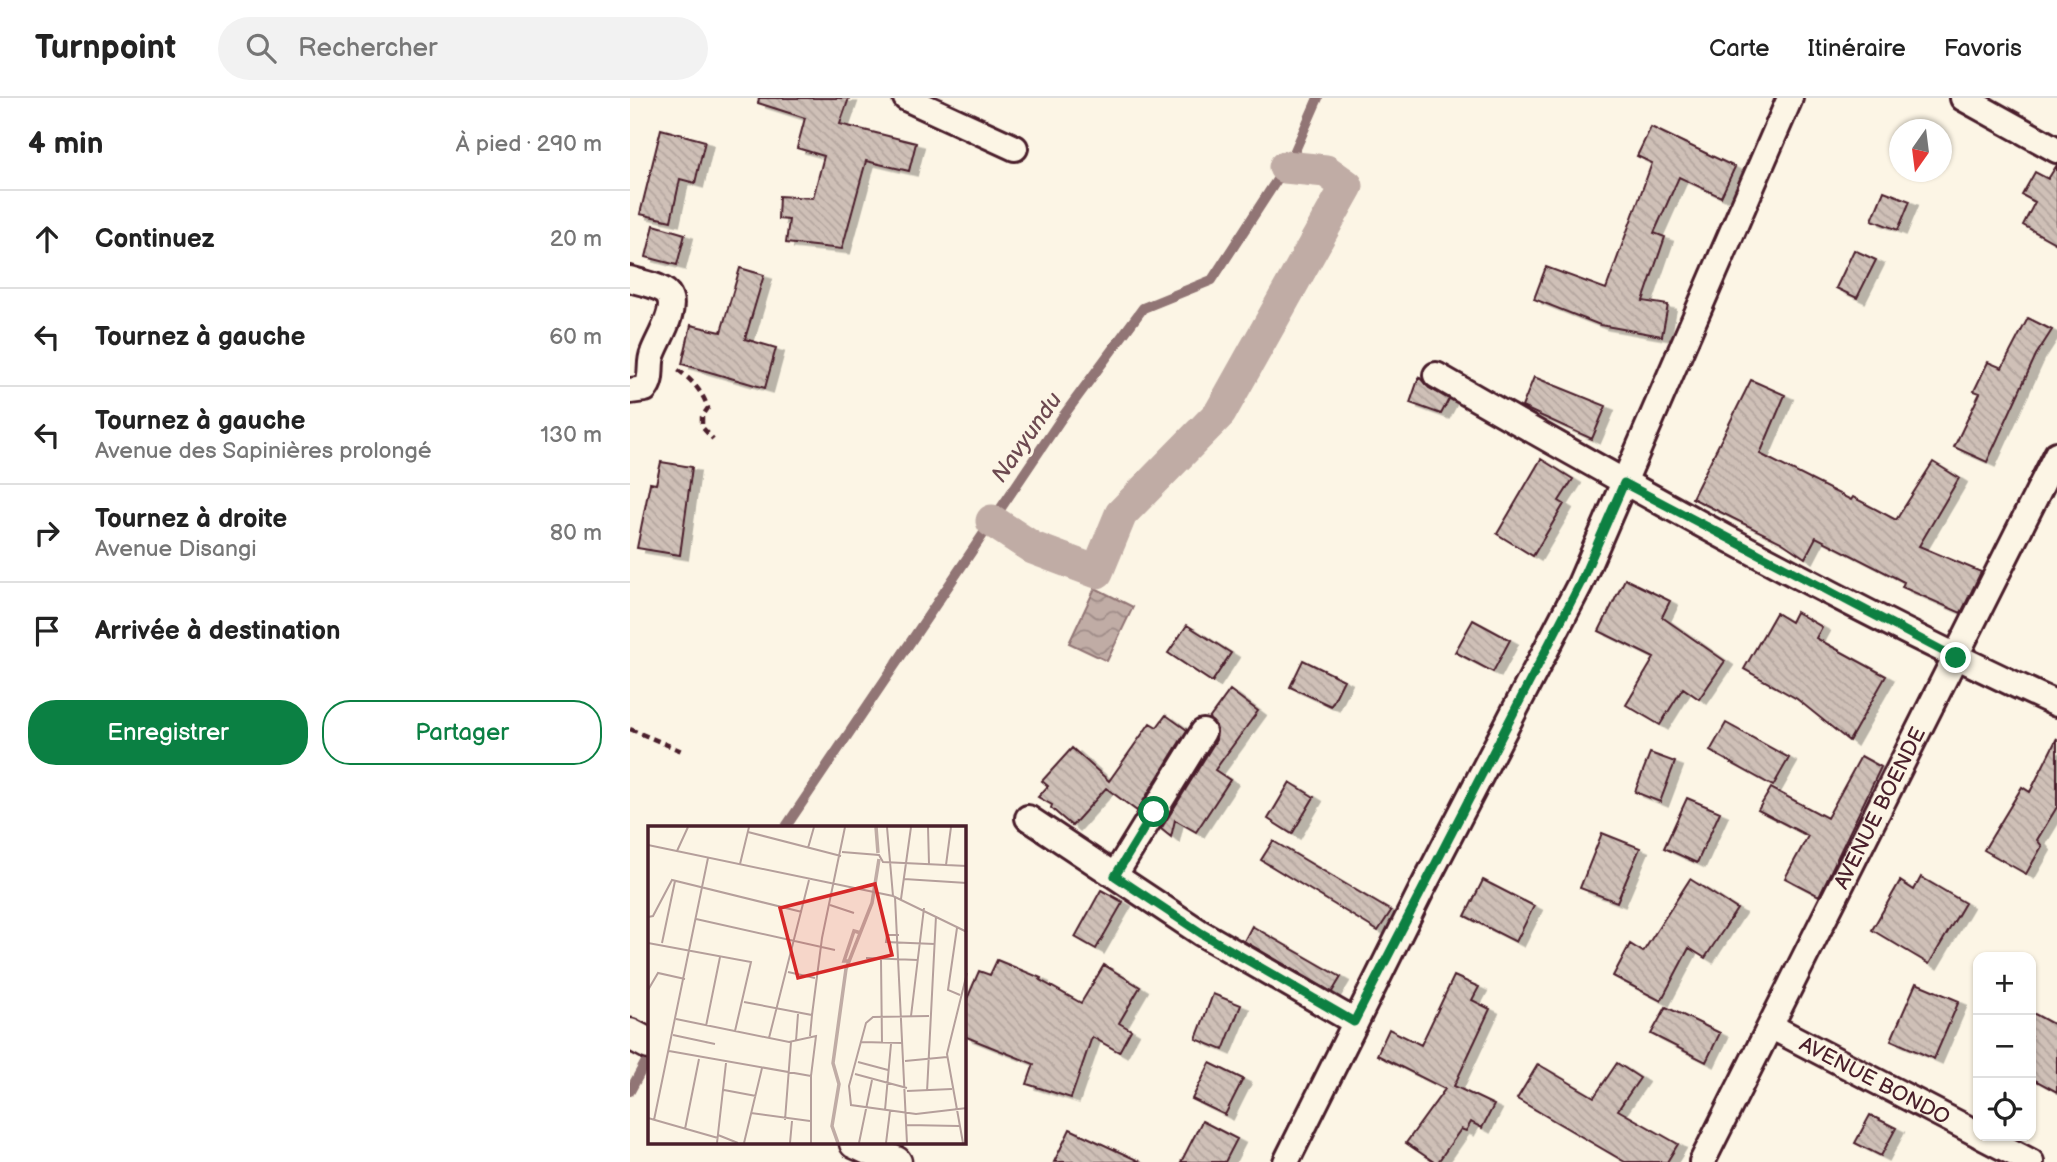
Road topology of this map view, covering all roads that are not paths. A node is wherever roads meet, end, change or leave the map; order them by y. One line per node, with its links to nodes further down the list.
1 (906, 98): 4 (street)
2 (1790, 98): 10 (street)
3 (1963, 98): 5 (street)
4 (1015, 148)
5 (2057, 150)
6 (630, 279): 8 (street)
7 (1436, 375): 10 (street)
8 (630, 391)
9 (2057, 454): 11 (street, AVENUE BOENDE)
10 (1624, 483): 11 (street); 16 (street)
11 (1956, 658): 12 (street); 17 (street, AVENUE BOENDE)
12 (2057, 704)
13 (1203, 732): 15 (street)
14 (1028, 818): 15 (street)
15 (1115, 876): 16 (street)
16 (1354, 1022): 24 (street)
17 (1772, 1027): 20 (street, AVENUE BONDO); 25 (street, AVENUE BOENDE)
18 (630, 1034): 19 (street)
19 (648, 1043)
20 (1973, 1131)
21 (1991, 1141): 26 (street, AVENUE BONDO)
22 (857, 1144): 23 (street)
23 (896, 1162)
24 (1286, 1162)
25 (1702, 1162)
26 (2031, 1162)

